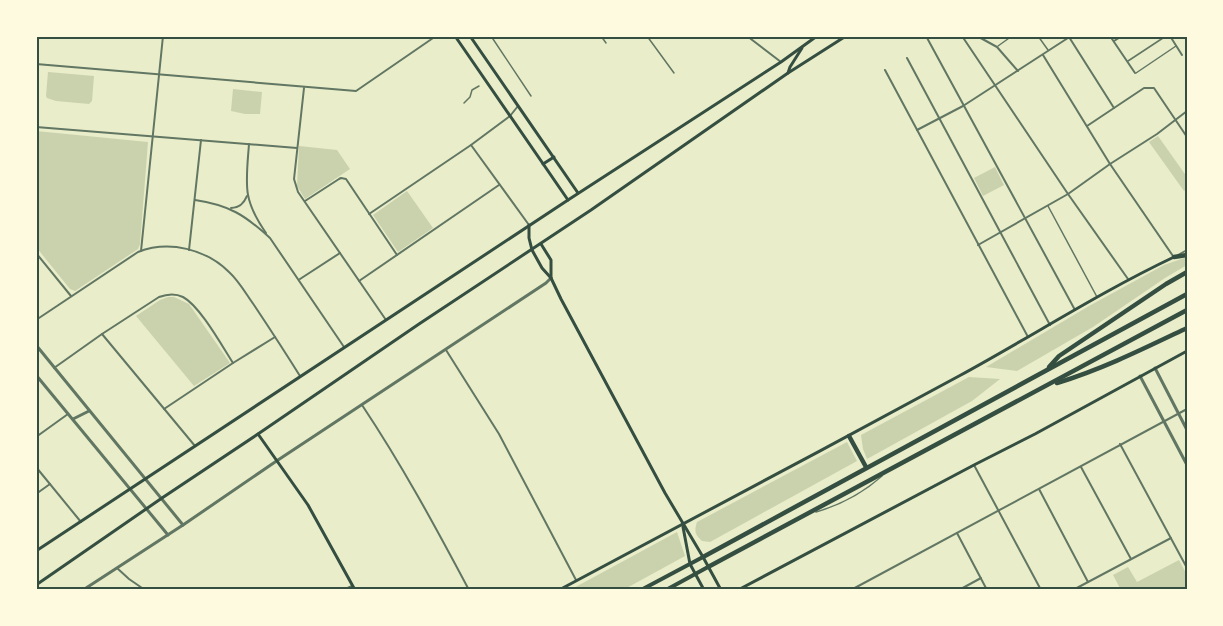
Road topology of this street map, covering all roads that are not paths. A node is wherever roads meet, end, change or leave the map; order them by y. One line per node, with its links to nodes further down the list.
1 (163, 36): 37 (street)
2 (436, 36): 40 (street)
3 (455, 36): 47 (main road)
4 (470, 36): 43 (main road)
5 (491, 36): 41 (street)
6 (602, 36): 21 (street)
7 (647, 36): 36 (street)
8 (747, 36): 29 (street)
9 (817, 36): 22 (main road)
10 (846, 36): 34 (main road)
11 (926, 36): 44 (street)
12 (962, 36): 39 (street)
13 (977, 36): 24 (street)
14 (1012, 36): 24 (street)
15 (1038, 36): 25 (street)
16 (1110, 36): 20 (street)
17 (1122, 36): 20 (street)
18 (1168, 36): 23 (street); 30 (street)
19 (1070, 37): 25 (street); 45 (street)
20 (1114, 41): 30 (street)
21 (606, 43)
22 (805, 44): 29 (main road); 34 (main road)
23 (1176, 46): 27 (street); 35 (street)
24 (997, 47): 33 (street)
25 (1048, 51): 26 (street)
26 (1043, 55): 33 (street); 50 (street)
27 (1182, 55)
28 (907, 58): 48 (street)
29 (781, 62): 63 (main road)
30 (1128, 62): 35 (street)
31 (36, 64): 37 (street)
32 (885, 70): 52 (street)
33 (1018, 71): 39 (street)
34 (788, 73): 76 (main road)
35 (1135, 73)
36 (674, 74)
37 (160, 75): 40 (street); 53 (street)
38 (478, 86): 42 (street)
39 (995, 86): 44 (street); 64 (street)
40 (304, 87): 58 (street)
41 (531, 96)
42 (464, 103)
43 (518, 106): 47 (street); 59 (main road)
44 (963, 106): 48 (street); 72 (street)
45 (1114, 108): 49 (street); 50 (street)
46 (1187, 111): 49 (street)
47 (510, 116): 57 (street); 60 (main road)
48 (939, 117): 52 (street); 74 (street)
49 (1176, 120): 54 (street); 61 (street)
50 (1087, 126): 61 (street)
51 (36, 127): 53 (street)
52 (917, 130): 77 (street)
53 (153, 137): 55 (street); 78 (street)
54 (1187, 137)
55 (201, 141): 56 (street); 66 (street)
56 (249, 144): 58 (street); 65 (street)
57 (471, 146): 62 (street); 71 (street)
58 (297, 148): 68 (street)
59 (554, 158): 60 (main road); 63 (main road)
60 (543, 164): 67 (main road)
61 (1110, 164): 64 (street); 86 (street)
62 (500, 185): 73 (street); 84 (street)
63 (578, 193): 67 (main road)
64 (1068, 194): 69 (street); 89 (street)
65 (247, 195): 70 (street); 75 (street)
66 (195, 200): 70 (street); 79 (street)
67 (568, 200): 73 (main road)
68 (305, 201): 71 (street); 83 (street)
69 (1048, 206): 72 (street); 94 (street)
70 (229, 207): 75 (street)
71 (369, 214): 84 (street)
72 (1024, 219): 74 (street); 95 (street)
73 (529, 225): 82 (main road); 98 (main road)
74 (1000, 232): 77 (street); 99 (street)
75 (270, 238): 90 (street)
76 (541, 244): 82 (main road); 88 (main road)
77 (978, 244): 103 (street)
78 (141, 250): 79 (street); 93 (street)
79 (189, 250): 102 (street)
80 (1187, 250): 86 (street)
81 (36, 252): 93 (street)
82 (533, 252): 88 (main road); 125 (main road)
83 (340, 253): 90 (street); 91 (street)
84 (397, 255): 91 (street)
85 (1187, 255): 86 (highway)
86 (1174, 257): 89 (main road)
87 (1187, 272): 111 (highway)
88 (551, 278): 106 (street); 146 (main road)
89 (1128, 279): 94 (main road)
90 (299, 280): 105 (street)
91 (359, 281): 98 (street)
92 (1187, 294): 111 (highway)
93 (71, 296): 97 (street)
94 (1097, 297): 95 (main road)
95 (1075, 310): 99 (main road)
96 (1187, 310): 115 (highway)
97 (36, 320)
98 (386, 320): 105 (main road)
99 (1050, 325): 103 (main road)
100 (1187, 328): 115 (highway)
101 (102, 334): 108 (street); 109 (street); 117 (street)
102 (275, 337): 108 (street); 112 (street)
103 (1028, 338): 127 (main road)
104 (36, 345): 109 (street)
105 (344, 347): 112 (main road)
106 (446, 350): 116 (street); 159 (street)
107 (1187, 351): 110 (main road)
108 (233, 363): 117 (street)
109 (54, 368): 119 (street)
110 (1155, 368): 113 (main road); 120 (street)
111 (1046, 371): 135 (highway)
112 (300, 376): 129 (main road)
113 (1140, 376): 123 (street); 131 (main road)
114 (37, 377): 121 (street)
115 (1046, 386): 154 (highway)
116 (362, 405): 130 (street); 166 (street)
117 (164, 409): 129 (street)
118 (1187, 409): 120 (street)
119 (89, 411): 122 (street); 136 (street)
120 (1179, 413): 123 (street); 124 (street)
121 (69, 414): 122 (street); 126 (street)
122 (73, 419): 139 (street)
123 (1164, 420): 128 (street); 132 (street)
124 (1187, 430)
125 (258, 434): 130 (main road); 141 (main road)
126 (36, 436)
127 (849, 436): 135 (highway); 146 (main road)
128 (1120, 444): 133 (street); 149 (street)
129 (195, 446): 136 (main road)
130 (278, 460): 145 (street); 162 (main road)
131 (974, 465): 143 (street); 172 (main road)
132 (1187, 465)
133 (1080, 466): 138 (street); 152 (street)
134 (36, 467): 137 (street)
135 (866, 467): 151 (highway)
136 (146, 480): 139 (main road); 141 (street)
137 (50, 484): 140 (street); 144 (street)
138 (1038, 488): 143 (street); 160 (street)
139 (130, 490): 142 (street); 144 (main road)
140 (36, 494)
141 (162, 498): 142 (main road); 145 (street)
142 (146, 509): 148 (street); 161 (main road)
143 (998, 510): 147 (street); 176 (street)
144 (81, 522): 150 (main road)
145 (183, 525): 148 (street)
146 (683, 525): 151 (main road); 153 (main road); 159 (main road)
147 (957, 532): 158 (street); 173 (street)
148 (168, 535): 155 (street)
149 (1171, 538): 152 (street); 156 (street)
150 (36, 551)
151 (703, 557): 153 (highway); 154 (main road)
152 (1131, 559): 160 (street)
153 (690, 564): 157 (main road); 168 (highway)
154 (708, 567): 157 (highway); 171 (main road)
155 (117, 568): 163 (street); 164 (street)
156 (1187, 568)
157 (696, 574): 169 (highway); 170 (main road)
158 (981, 578): 174 (street); 175 (street)
159 (576, 581): 167 (main road)
160 (1088, 582): 177 (street)
161 (36, 585)
162 (354, 588): 165 (street)
163 (83, 590)
164 (145, 590)
165 (343, 590)
166 (469, 590)
167 (559, 590)
168 (641, 590)
169 (666, 590)
170 (704, 590)
171 (721, 590)
172 (738, 590)
173 (850, 590)
174 (959, 590)
175 (987, 590)
176 (1041, 590)
177 (1073, 590)

